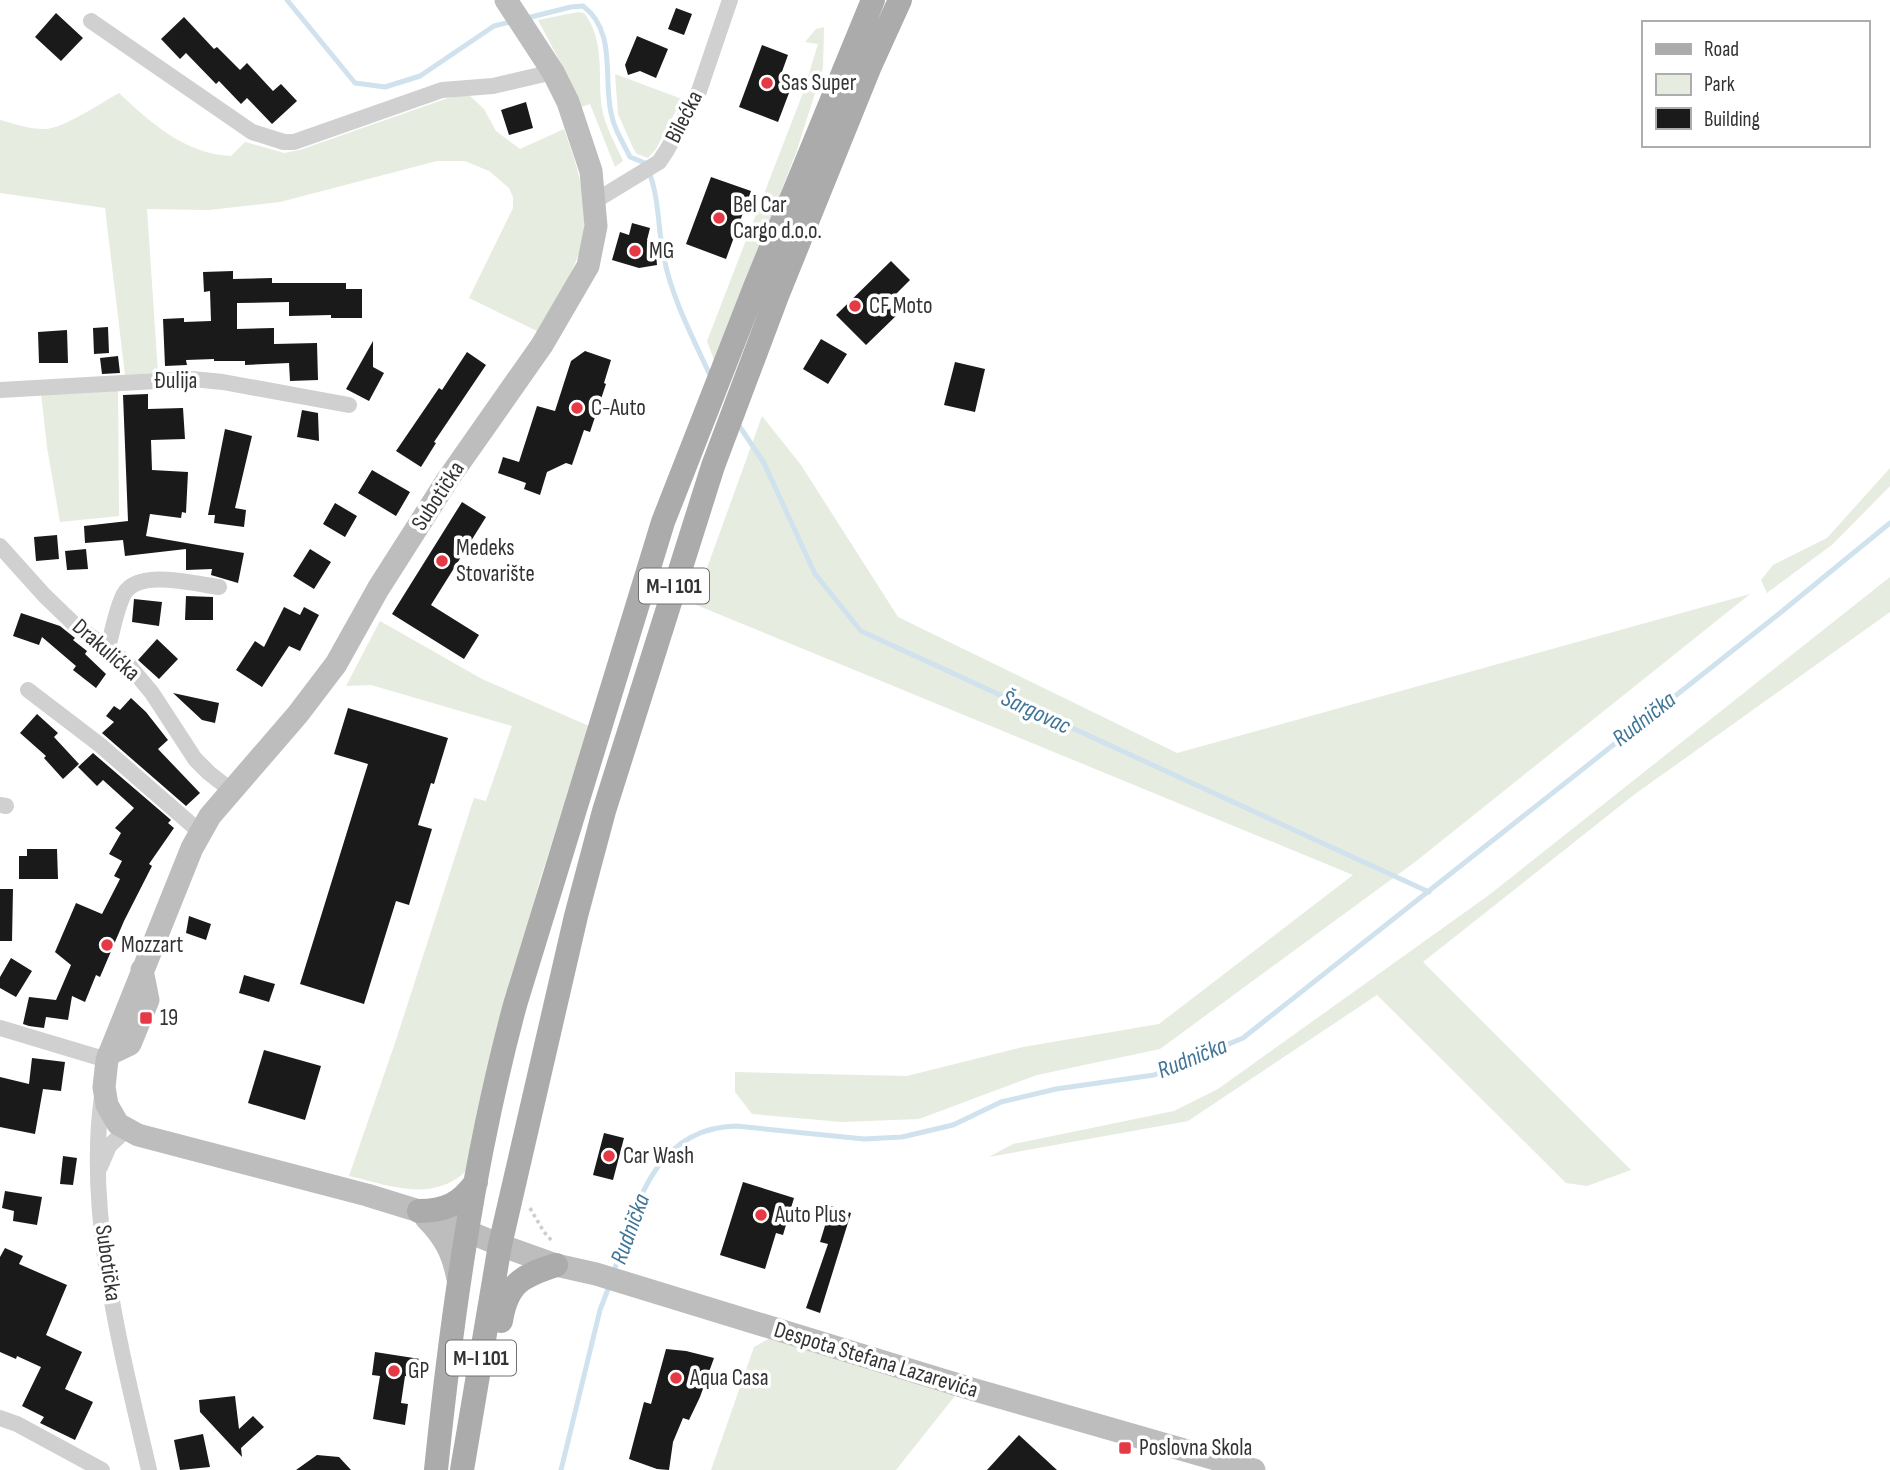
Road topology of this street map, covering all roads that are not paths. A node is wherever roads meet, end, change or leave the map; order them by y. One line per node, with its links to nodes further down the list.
1 (506, 0): 6 (street, Subotička)
2 (730, 0): 7 (street, Bilećka)
3 (873, 0): 21 (main road, M-I 101)
4 (900, 0): 22 (main road, M-I 101)
5 (92, 21): 6 (street)
6 (554, 72): 7 (street, Subotička)
7 (595, 201): 14 (street, Subotička)
8 (0, 390): 9 (street, Đulija)
9 (349, 405)
10 (0, 546): 12 (street, Drakulićka)
11 (219, 587): 12 (street)
12 (108, 647): 14 (street, Drakulićka)
13 (28, 690): 15 (street)
14 (232, 791): 15 (street, Subotička)
15 (200, 832): 17 (street, Subotička)
16 (0, 1028): 17 (street)
17 (108, 1057): 18 (street, Subotička)
18 (104, 1087): 19 (street); 20 (street, Subotička)
19 (126, 1130): 20 (street); 23 (street, Despota Stefana Lazarevića)
20 (98, 1172): 31 (street, Subotička)
21 (476, 1182): 23 (main road); 24 (main road, M-I 101)
22 (512, 1193): 25 (main road, M-I 101); 26 (street)
23 (419, 1211): 24 (street, Despota Stefana Lazarevića); 28 (street)
24 (466, 1232): 25 (street, Despota Stefana Lazarevića); 28 (main road, M-I 101)
25 (500, 1245): 26 (street, Despota Stefana Lazarevića); 33 (main road, M-I 101)
26 (533, 1256): 27 (street, Despota Stefana Lazarevića)
27 (556, 1265): 33 (main road); 34 (street, Despota Stefana Lazarevića)
28 (458, 1281): 32 (main road, M-I 101)
29 (0, 1418): 30 (street)
30 (102, 1470)
31 (149, 1470)
32 (436, 1470)
33 (463, 1470)
34 (1254, 1470)

